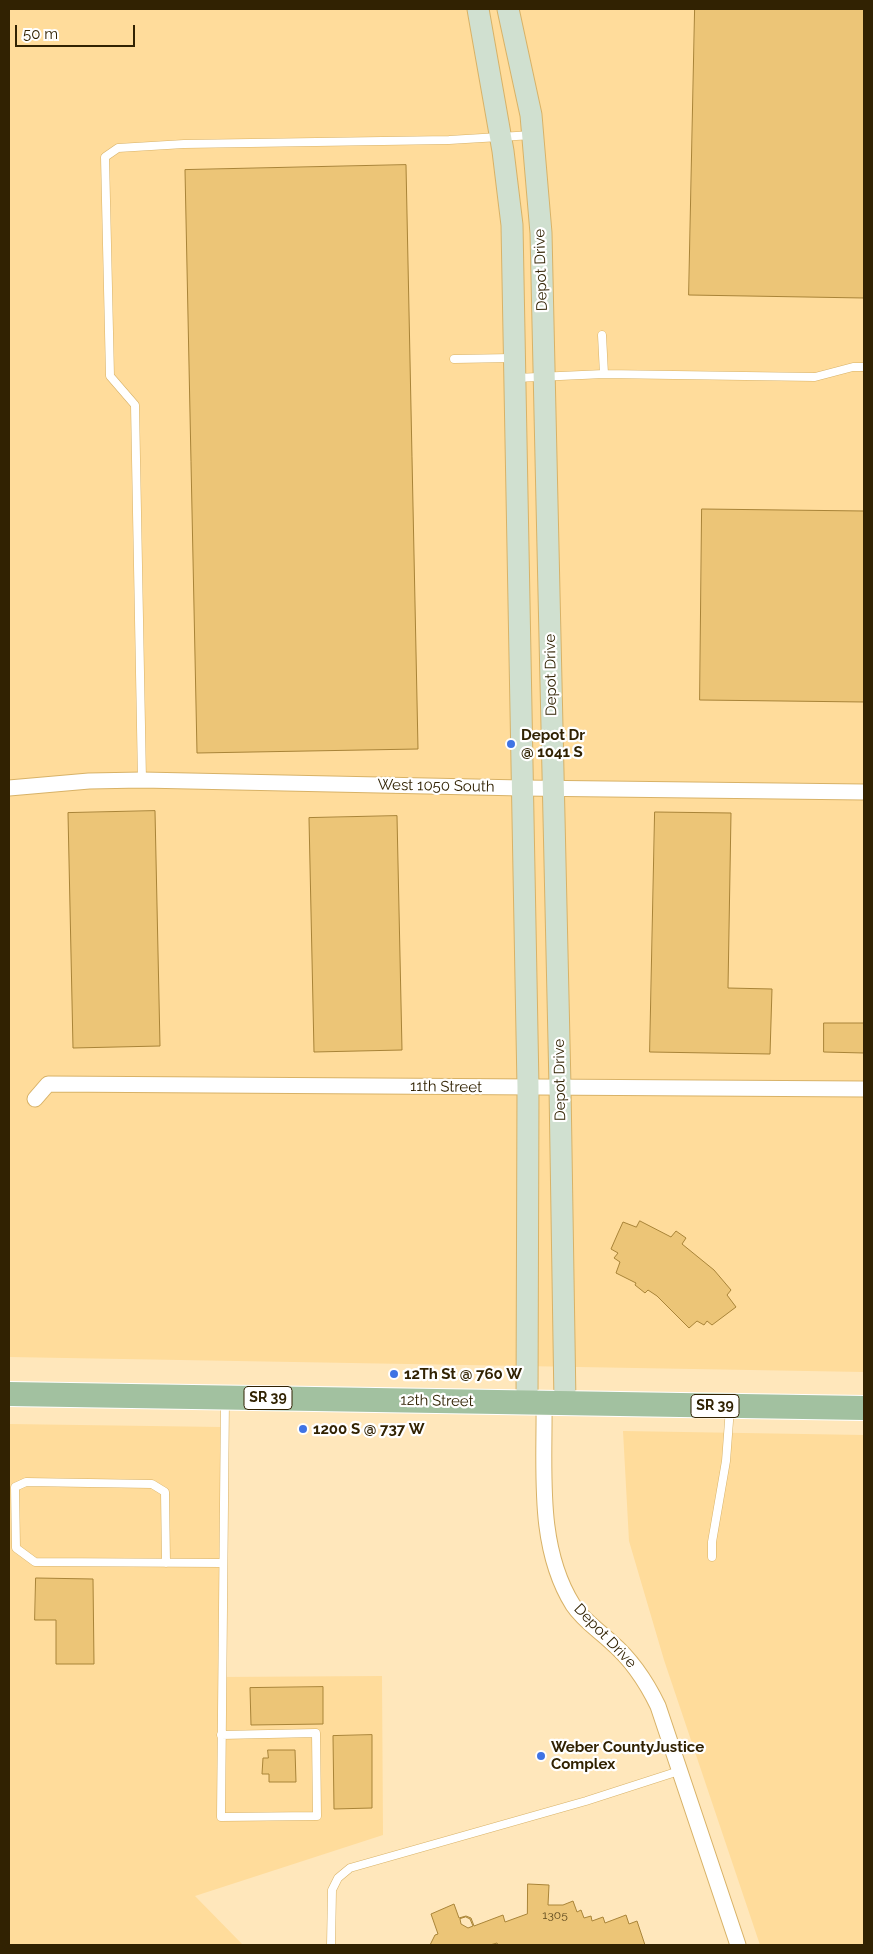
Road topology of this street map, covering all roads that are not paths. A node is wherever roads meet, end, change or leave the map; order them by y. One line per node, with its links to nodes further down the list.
1 (478, 9): 4 (main road, Depot Drive)
2 (508, 9): 3 (main road, Depot Drive)
3 (533, 135): 4 (lane); 10 (main road, Depot Drive)
4 (501, 137): 8 (main road, Depot Drive); 11 (lane)
5 (602, 334): 9 (lane)
6 (454, 358): 8 (lane)
7 (864, 367): 9 (lane)
8 (514, 368): 10 (lane); 13 (main road, Depot Drive)
9 (604, 374): 10 (lane)
10 (544, 377): 14 (main road, Depot Drive)
11 (142, 780): 12 (street, West 1050 South); 13 (street, West 1050 South)
12 (9, 788)
13 (522, 788): 14 (street, West 1050 South); 17 (main road, Depot Drive)
14 (553, 788): 15 (street, West 1050 South); 16 (main road, Depot Drive)
15 (864, 792)
16 (560, 1087): 17 (street, 11th Street); 18 (street, 11th Street); 22 (main road, Depot Drive)
17 (528, 1088): 19 (street, 11th Street); 22 (main road, Depot Drive)
18 (864, 1089)
19 (35, 1099)
20 (9, 1394): 21 (main road, 12th Street / SR 39)
21 (225, 1398): 22 (main road, 12th Street / SR 39); 27 (lane)
22 (545, 1403): 23 (main road, 12th Street / SR 39); 29 (street, Depot Drive)
23 (730, 1406): 24 (main road, 12th Street / SR 39); 25 (lane)
24 (864, 1408)
25 (712, 1557)
26 (166, 1563): 26 (lane); 27 (lane)
27 (223, 1563): 28 (lane)
28 (221, 1735): 28 (lane)
29 (679, 1771): 30 (lane); 31 (street, Depot Drive)
30 (331, 1945)
31 (738, 1945)

